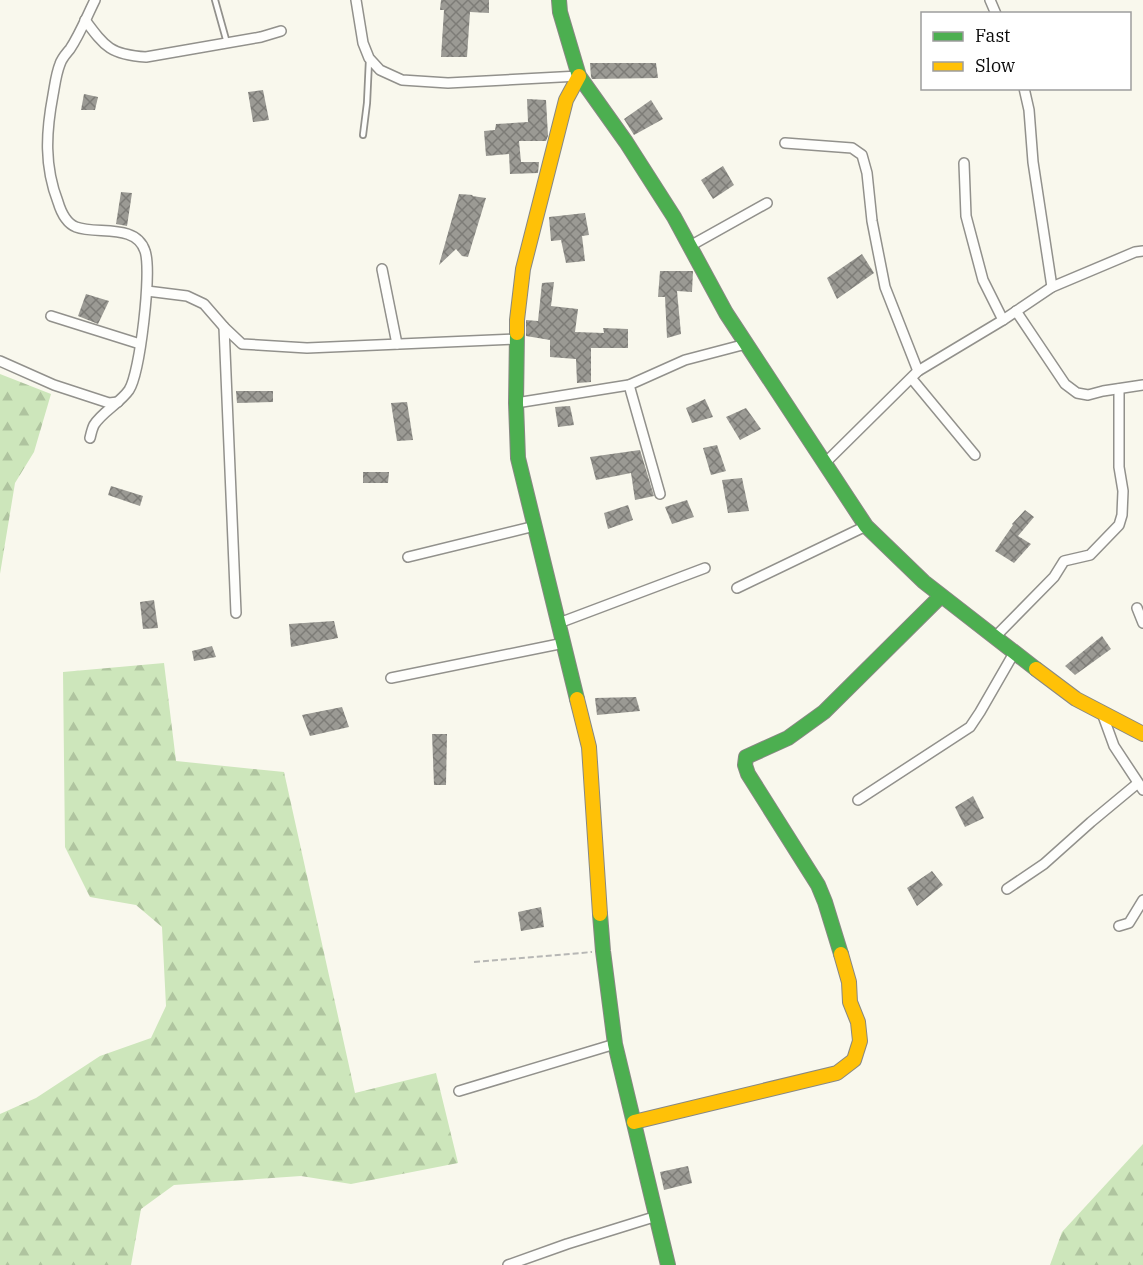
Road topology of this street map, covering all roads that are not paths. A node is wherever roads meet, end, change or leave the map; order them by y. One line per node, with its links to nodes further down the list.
1 (95, 0): 5 (street)
2 (215, 0): 7 (lane)
3 (356, 0): 8 (street)
4 (559, 0): 9 (street)
5 (85, 20): 7 (street); 19 (street)
6 (281, 31): 7 (street)
7 (227, 43)
8 (369, 58): 9 (street); 11 (lane)
9 (579, 76): 15 (street); 24 (street)
10 (1024, 90): 18 (street)
11 (363, 135)
12 (785, 143): 29 (street)
13 (964, 164): 22 (street)
14 (767, 203): 15 (street)
15 (690, 246): 27 (street)
16 (1143, 251): 18 (street)
17 (382, 269): 26 (street)
18 (1052, 287): 20 (street)
19 (147, 291): 23 (street); 25 (street)
20 (1016, 311): 22 (street); 32 (street)
21 (51, 316): 25 (street)
22 (1003, 320): 29 (street)
23 (224, 327): 26 (street); 46 (street)
24 (516, 339): 26 (street); 34 (street)
25 (140, 344): 33 (street)
26 (397, 344)
27 (746, 344): 31 (street); 37 (street)
28 (0, 361): 33 (street)
29 (915, 375): 36 (street); 37 (street)
30 (1143, 385): 32 (street)
31 (629, 386): 34 (street); 38 (street)
32 (1119, 389): 49 (street)
33 (119, 402): 35 (street)
34 (516, 403): 39 (street)
35 (90, 438)
36 (975, 455)
37 (825, 463): 40 (street)
38 (660, 494)
39 (535, 526): 41 (street); 48 (street)
40 (866, 526): 43 (street); 44 (street)
41 (408, 557)
42 (705, 568): 48 (street)
43 (737, 588)
44 (941, 596): 49 (street); 62 (street)
45 (1137, 608): 47 (street)
46 (236, 613)
47 (1143, 622)
48 (559, 623): 50 (street)
49 (994, 638): 51 (street)
50 (564, 643): 52 (street); 60 (street)
51 (1014, 653): 53 (street); 56 (street)
52 (391, 678)
53 (1102, 713): 54 (street); 55 (street)
54 (1143, 734)
55 (1141, 787): 57 (street)
56 (858, 800)
57 (1007, 889)
58 (1143, 900): 59 (street)
59 (1119, 926)
60 (615, 1044): 61 (street); 62 (street)
61 (459, 1091)
62 (634, 1122): 63 (street)
63 (657, 1216): 64 (street); 65 (street)
64 (508, 1265)
65 (668, 1265)

